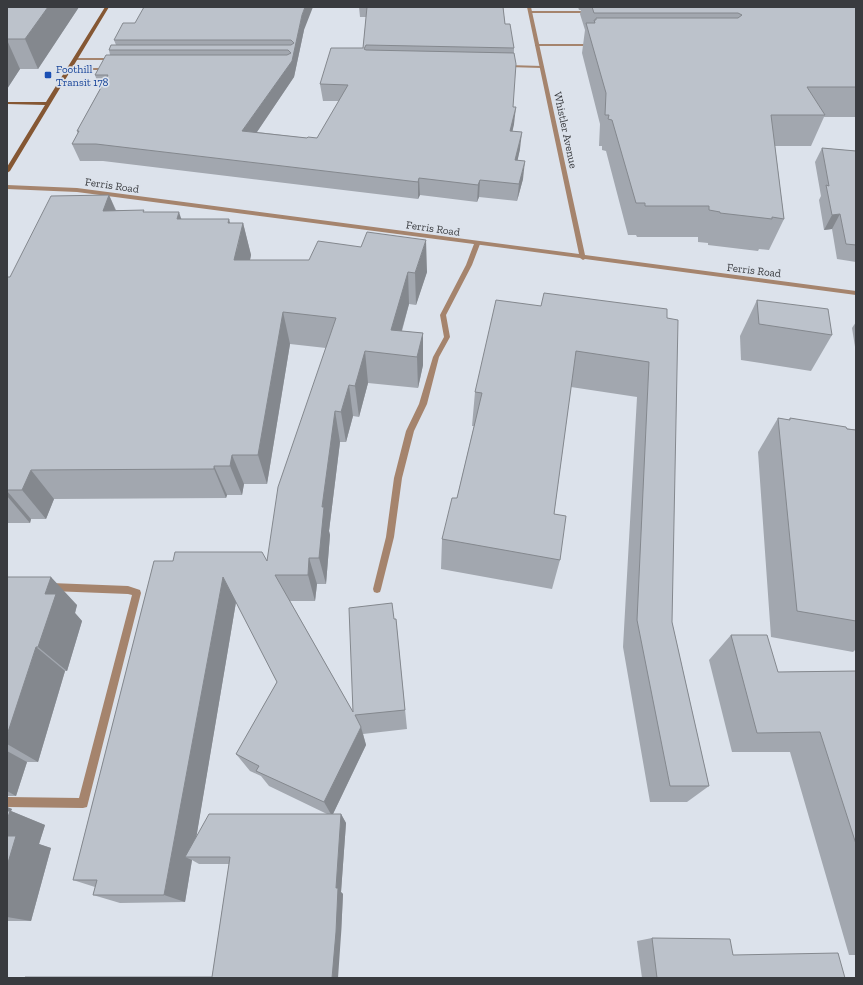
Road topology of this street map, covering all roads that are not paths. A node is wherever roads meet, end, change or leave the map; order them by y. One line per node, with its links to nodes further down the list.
1 (107, 7): 6 (street)
2 (529, 9): 3 (street); 4 (street, Whistler Avenue)
3 (593, 12)
4 (537, 45): 5 (street); 9 (street, Whistler Avenue)
5 (598, 45)
6 (76, 59): 7 (street); 10 (street)
7 (122, 59)
8 (502, 66): 9 (street)
9 (542, 67): 17 (street, Whistler Avenue)
10 (69, 69): 11 (street); 13 (street)
11 (112, 69)
12 (7, 103): 13 (street)
13 (48, 104): 14 (street)
14 (7, 171)
15 (7, 187): 16 (street, Ferris Road)
16 (477, 244): 17 (street, Ferris Road); 20 (street)
17 (583, 258): 18 (street, Ferris Road)
18 (856, 293)
19 (45, 587): 21 (street)
20 (377, 589)
21 (7, 802)

